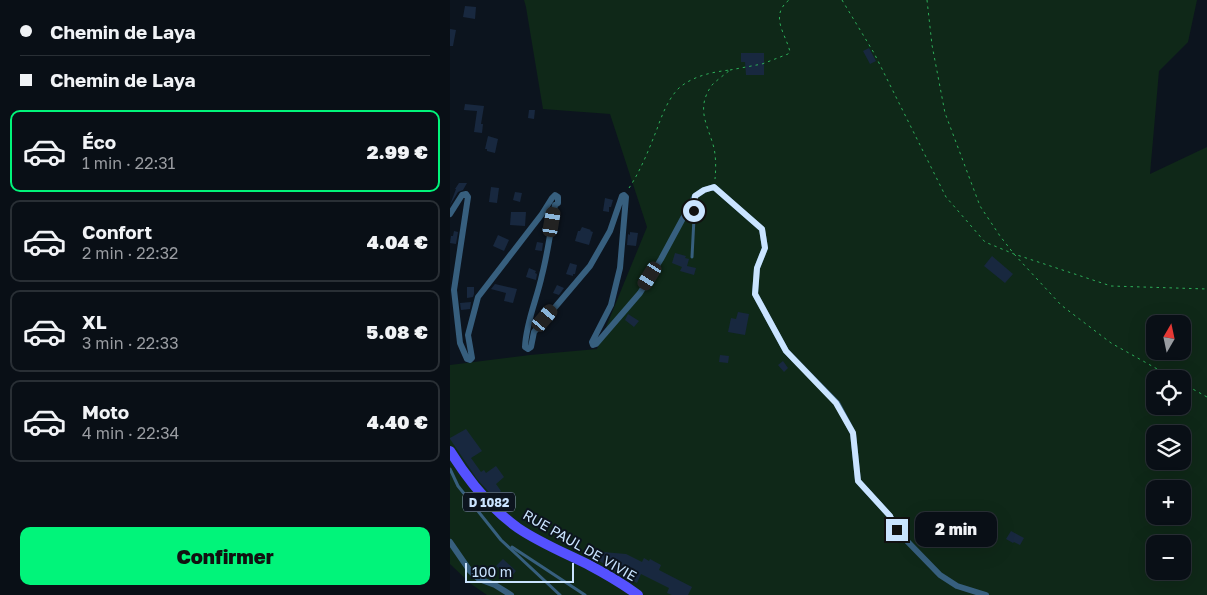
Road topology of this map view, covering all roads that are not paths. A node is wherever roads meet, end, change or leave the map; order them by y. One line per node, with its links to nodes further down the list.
1 (695, 196): 2 (street); 3 (lane); 12 (street)
2 (450, 214)
3 (692, 257)
4 (450, 453): 11 (main road, RUE PAUL DE VIVIE / D 1082)
5 (450, 469): 7 (lane)
6 (450, 542): 8 (street)
7 (507, 545): 9 (lane); 10 (lane)
8 (511, 595)
9 (560, 595)
10 (585, 595)
11 (638, 595)
12 (986, 595)

